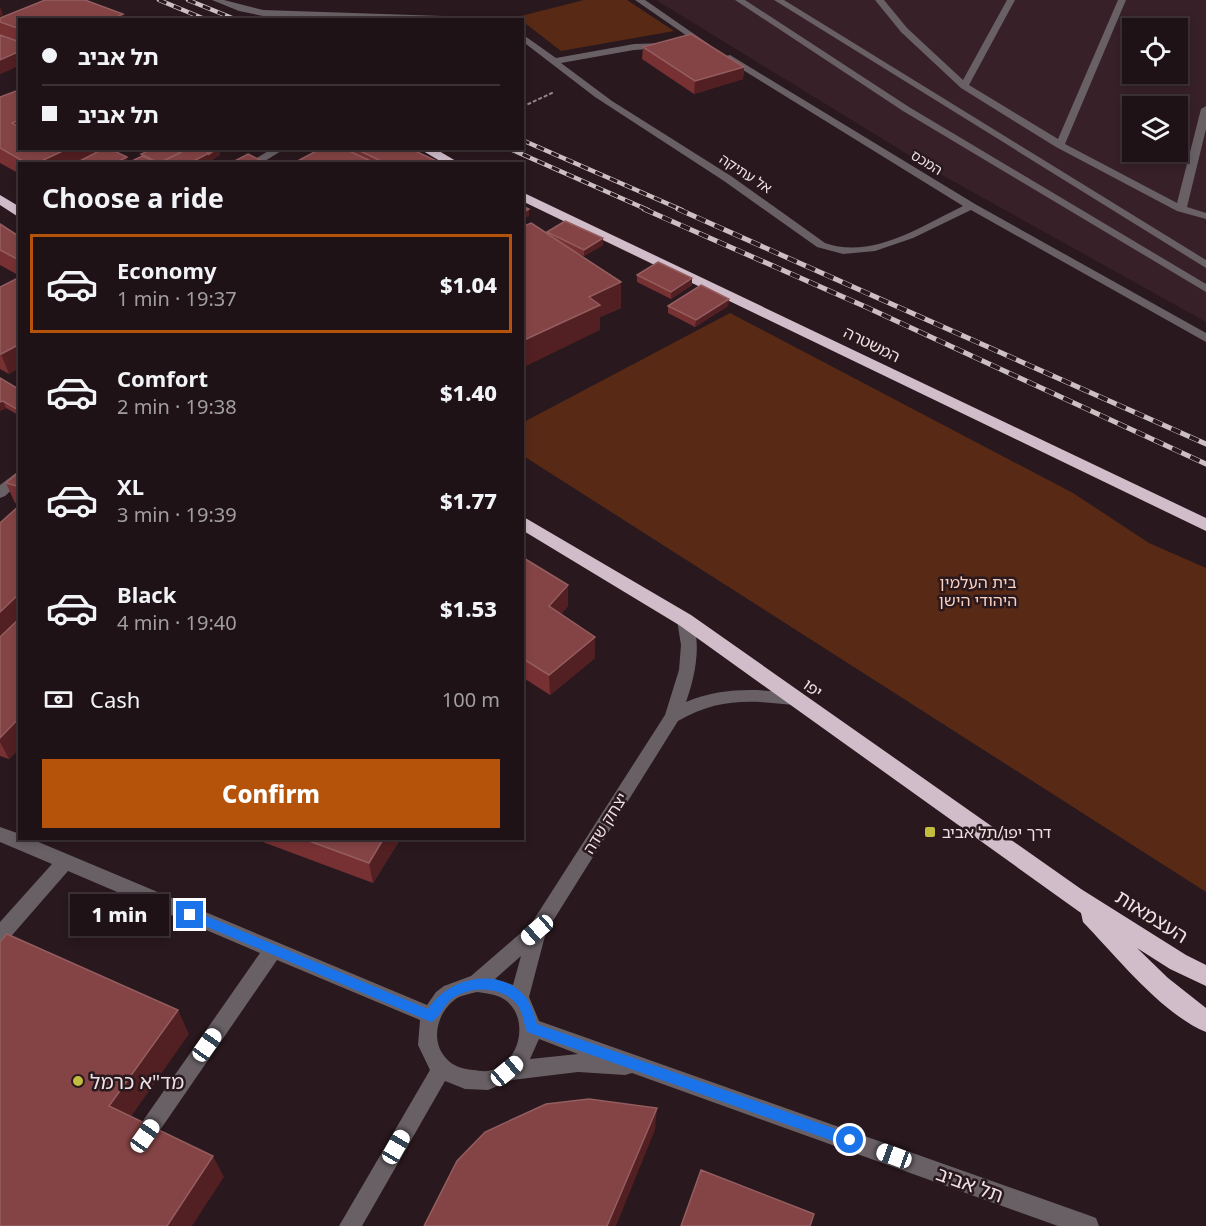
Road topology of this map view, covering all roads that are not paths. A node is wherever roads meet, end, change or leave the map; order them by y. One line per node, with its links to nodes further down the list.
1 (216, 0): 9 (street)
2 (639, 0): 11 (street, המכס)
3 (739, 0): 29 (street)
4 (778, 0): 8 (street)
5 (879, 0): 15 (street)
6 (1011, 0): 15 (street)
7 (1122, 0): 17 (street)
8 (788, 4): 28 (street)
9 (413, 18)
10 (524, 38): 14 (street, אל עתיקה)
11 (695, 38): 12 (street); 24 (street, המכס)
12 (683, 42)
13 (672, 44): 14 (street)
14 (555, 61): 24 (street, אל עתיקה)
15 (964, 86): 17 (street)
16 (1206, 109): 25 (street)
17 (1060, 145): 25 (street)
18 (277, 150): 20 (street)
19 (428, 150): 21 (highway)
20 (256, 162)
21 (451, 162)
22 (524, 197): 34 (highway, המשטרה)
23 (0, 199): 26 (highway)
24 (971, 206): 30 (street, המכס)
25 (1181, 209): 27 (street)
26 (18, 212)
27 (1206, 216)
28 (1206, 265)
29 (1206, 289)
30 (1206, 338)
31 (18, 476): 32 (street)
32 (0, 493)
33 (524, 523): 35 (highway, יפו)
34 (1206, 525)
35 (685, 620): 36 (highway, יפו); 37 (street, יצחק שדה)
36 (794, 699): 37 (street, יצחק שדה); 40 (highway, יפו)
37 (672, 717): 41 (street, יצחק שדה)
38 (21, 840): 39 (street)
39 (65, 862): 42 (street); 43 (street)
40 (1074, 896): 44 (highway, העצמאות); 48 (highway)
41 (537, 930): 45 (street, יצחק שדה); 46 (street, יצחק שדה)
42 (0, 935)
43 (273, 950): 47 (street); 53 (street)
44 (1202, 973)
45 (477, 983): 46 (street); 47 (street)
46 (519, 998): 49 (street)
47 (431, 1016): 50 (street)
48 (1206, 1021)
49 (532, 1028): 51 (street, תל אביב); 52 (street)
50 (442, 1068): 52 (street); 54 (street)
51 (649, 1068): 52 (street, תל אביב); 55 (street, תל אביב)
52 (507, 1071)
53 (128, 1160)
54 (350, 1226)
55 (1088, 1226)

